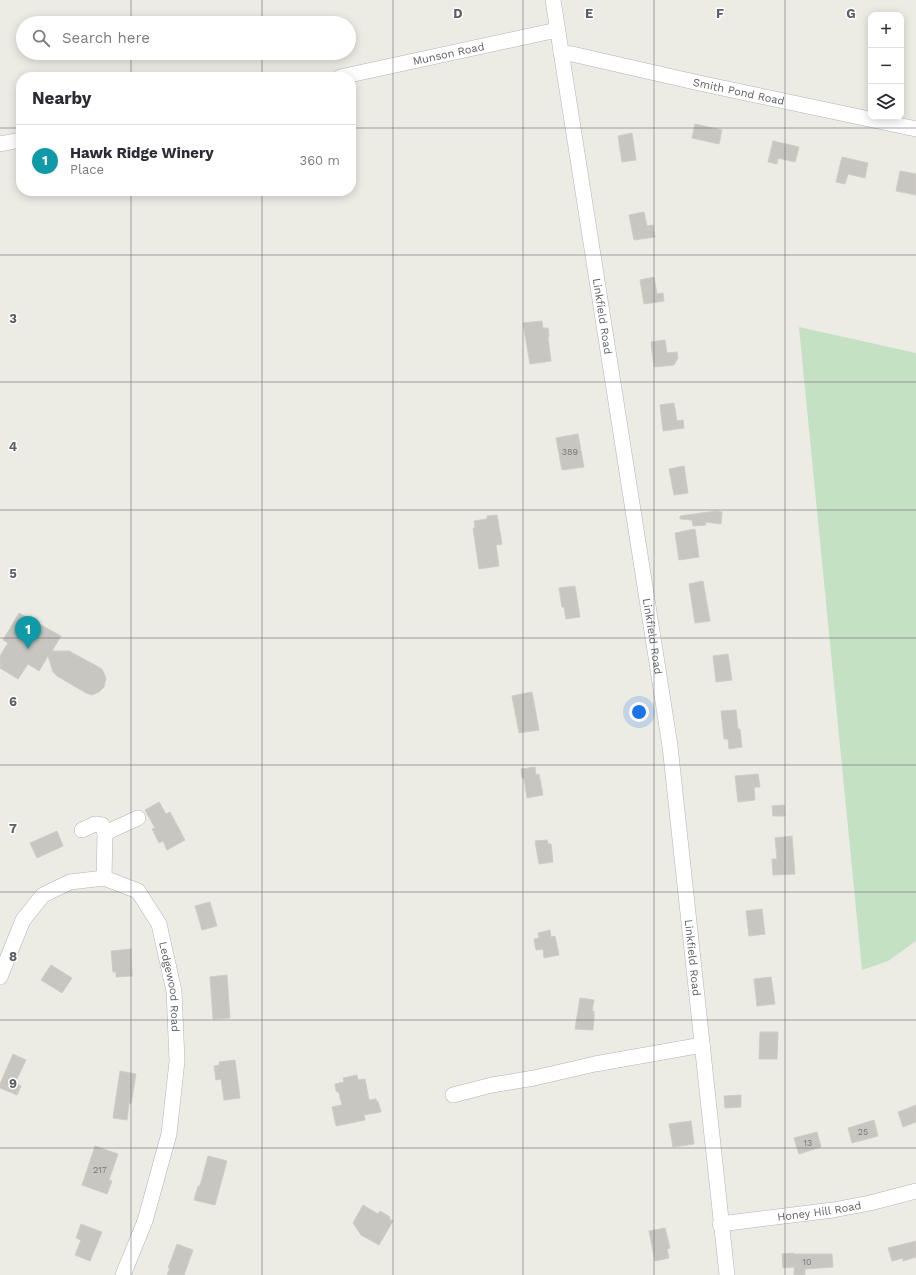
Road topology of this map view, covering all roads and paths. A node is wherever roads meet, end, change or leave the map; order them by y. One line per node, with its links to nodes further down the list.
1 (553, 0): 2 (street, Linkfield Road)
2 (557, 30): 3 (street, Linkfield Road); 4 (street, Munson Road)
3 (561, 53): 5 (street, Smith Pond Road); 13 (street, Linkfield Road)
4 (356, 74)
5 (916, 129)
6 (16, 141): 7 (street)
7 (0, 144)
8 (138, 818): 10 (street)
9 (82, 830): 10 (street)
10 (106, 833): 11 (street)
11 (104, 878): 12 (street, Ledgewood Road); 17 (street, Ledgewood Road)
12 (0, 977)
13 (702, 1045): 14 (street); 16 (street, Linkfield Road)
14 (453, 1095)
15 (916, 1191): 16 (street, Honey Hill Road)
16 (720, 1224): 18 (street, Linkfield Road)
17 (123, 1275)
18 (726, 1275)

